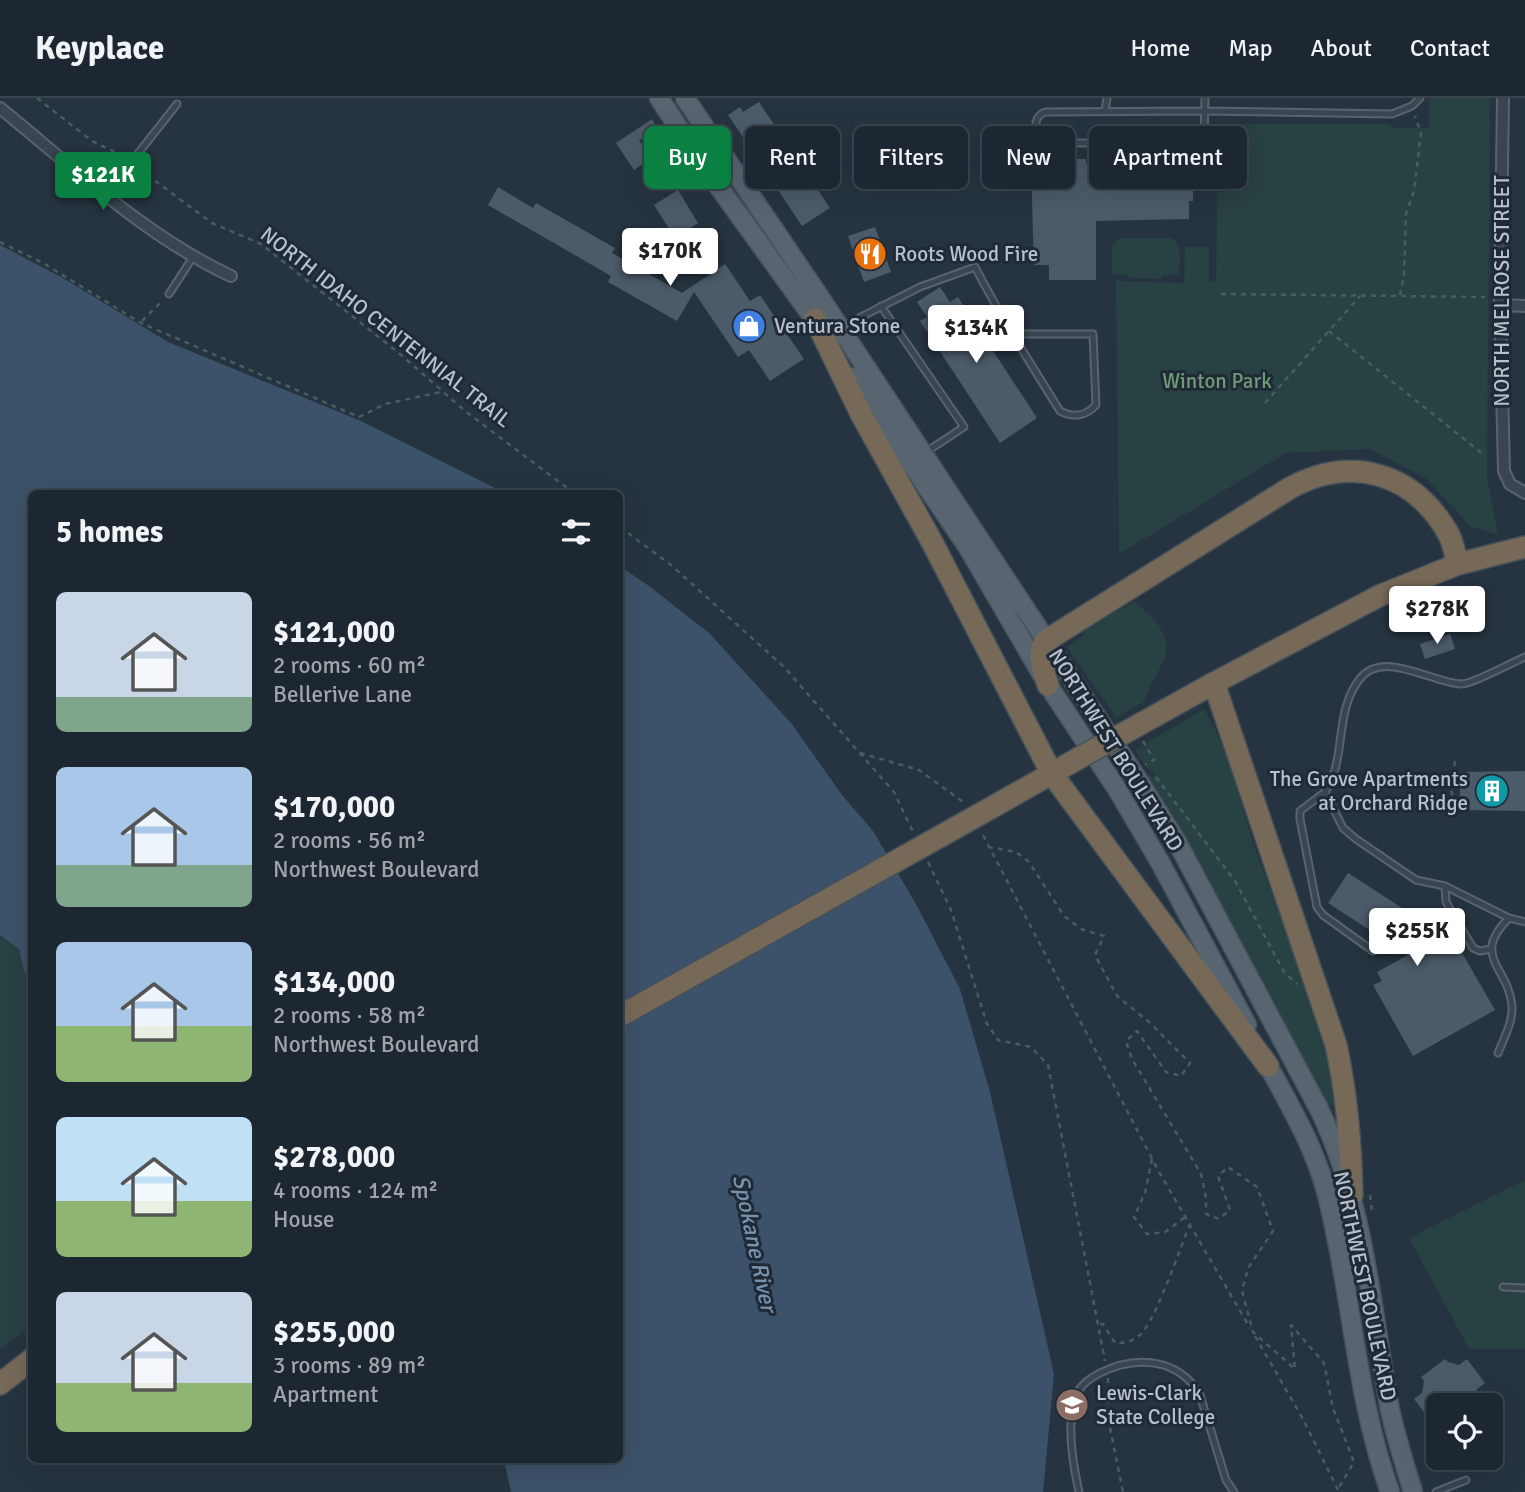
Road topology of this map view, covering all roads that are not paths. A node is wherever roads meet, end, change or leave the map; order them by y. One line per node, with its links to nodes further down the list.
1 (659, 98): 18 (main road, NORTHWEST BOULEVARD)
2 (685, 98): 19 (main road, NORTHWEST BOULEVARD)
3 (1107, 98): 9 (lane)
4 (1206, 98): 10 (lane)
5 (1420, 98): 10 (lane)
6 (1503, 98): 15 (street, NORTH MELROSE STREET)
7 (177, 104): 11 (lane)
8 (0, 108): 11 (street)
9 (1105, 111): 10 (lane); 10 (lane)
10 (1205, 111)
11 (106, 194): 12 (street)
12 (193, 257): 13 (street); 14 (lane)
13 (232, 276)
14 (169, 293)
15 (1500, 305): 17 (street); 22 (street, NORTH MELROSE STREET)
16 (881, 306): 19 (lane); 20 (lane); 21 (lane)
17 (1525, 306)
18 (815, 319): 28 (main road, NORTHWEST BOULEVARD); 29 (highway)
19 (840, 327): 21 (main road, NORTHWEST BOULEVARD)
20 (1012, 334): 20 (lane)
21 (924, 454): 25 (main road, NORTHWEST BOULEVARD)
22 (1525, 493)
23 (1525, 547): 24 (highway)
24 (1458, 564): 25 (highway); 27 (highway)
25 (1047, 640): 28 (highway); 39 (main road, NORTHWEST BOULEVARD)
26 (1525, 657): 30 (lane)
27 (1214, 683): 29 (highway, bridge); 39 (highway)
28 (1048, 685): 38 (main road, NORTHWEST BOULEVARD)
29 (1052, 774): 36 (highway, bridge); 38 (highway)
30 (1325, 792): 31 (lane); 35 (lane)
31 (1445, 886): 32 (lane); 34 (lane)
32 (1509, 918): 33 (lane); 34 (lane)
33 (1525, 922)
34 (1491, 949): 37 (lane)
35 (1373, 951)
36 (623, 1014)
37 (1499, 1053)
38 (1268, 1066): 47 (main road, NORTHWEST BOULEVARD)
39 (1352, 1195): 48 (main road, NORTHWEST BOULEVARD)
40 (1503, 1287): 41 (lane)
41 (1525, 1288)
42 (28, 1362): 43 (highway)
43 (0, 1384)
44 (1466, 1480): 49 (lane)
45 (1079, 1492): 46 (lane)
46 (1234, 1492)
47 (1390, 1492)
48 (1413, 1492)
49 (1436, 1492)

